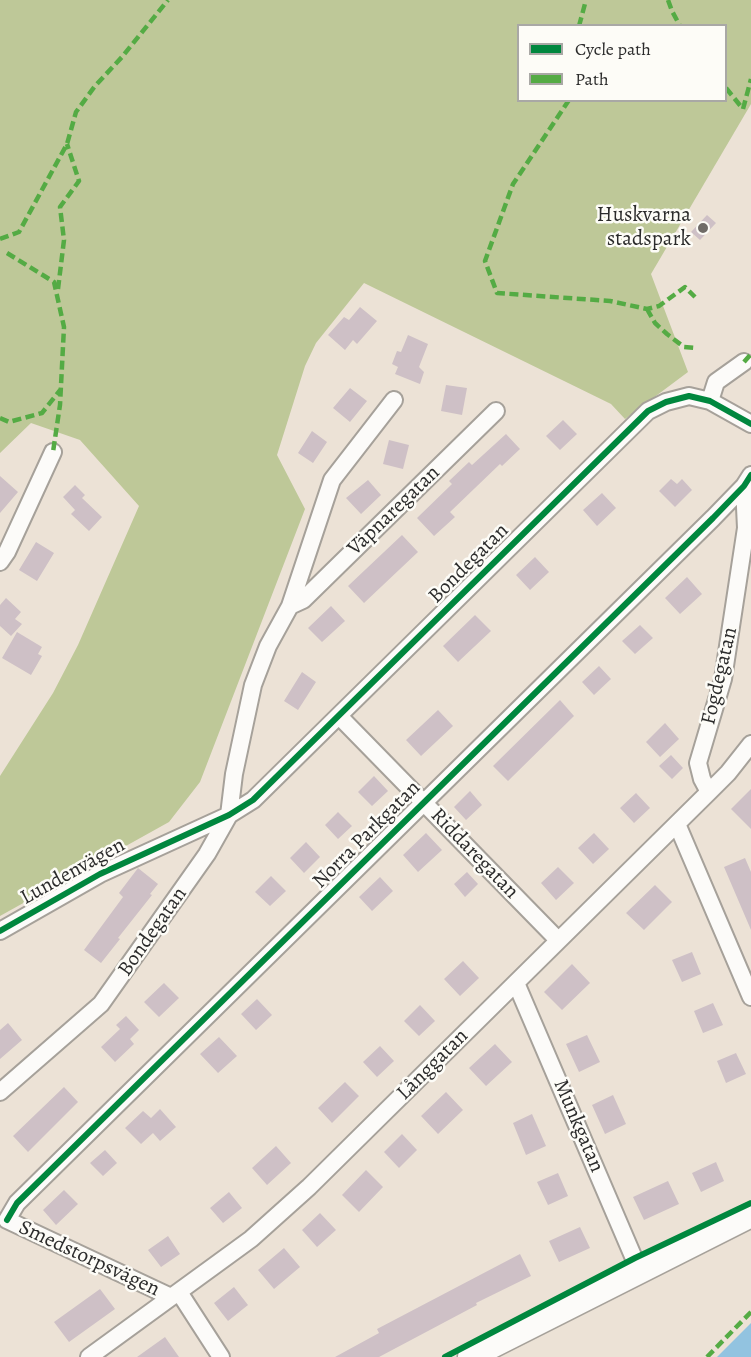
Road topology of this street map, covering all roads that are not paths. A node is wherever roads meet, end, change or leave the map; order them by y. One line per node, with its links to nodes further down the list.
1 (744, 362): 3 (street)
2 (394, 400): 9 (street, Väpnaregatan)
3 (710, 401): 5 (street, Bondegatan); 10 (street, Bondegatan)
4 (496, 411): 9 (street, Väpnaregatan)
5 (751, 424)
6 (53, 452): 8 (street)
7 (748, 480): 12 (street, Fogdegatan); 13 (street, Norra Parkgatan)
8 (0, 562)
9 (290, 606): 14 (street, Väpnaregatan)
10 (339, 716): 13 (street, Riddaregatan); 14 (street, Bondegatan)
11 (751, 744): 12 (street, Långgatan)
12 (709, 792): 15 (street, Långgatan)
13 (424, 803): 17 (street, Riddaregatan); 22 (street, Norra Parkgatan)
14 (229, 816): 16 (street, Lundenvägen); 20 (street, Bondegatan)
15 (677, 824): 17 (street, Långgatan); 19 (street)
16 (0, 931)
17 (558, 940): 18 (street, Långgatan)
18 (516, 983): 23 (street, Munkgatan); 24 (street, Långgatan)
19 (751, 997)
20 (0, 1092)
21 (751, 1215): 23 (main road)
22 (3, 1221): 24 (street, Smedstorpsvägen)
23 (639, 1270): 27 (main road)
24 (175, 1295): 25 (street, Långgatan); 26 (street, Smedstorpsvägen)
25 (89, 1357)
26 (221, 1357)
27 (470, 1357)

